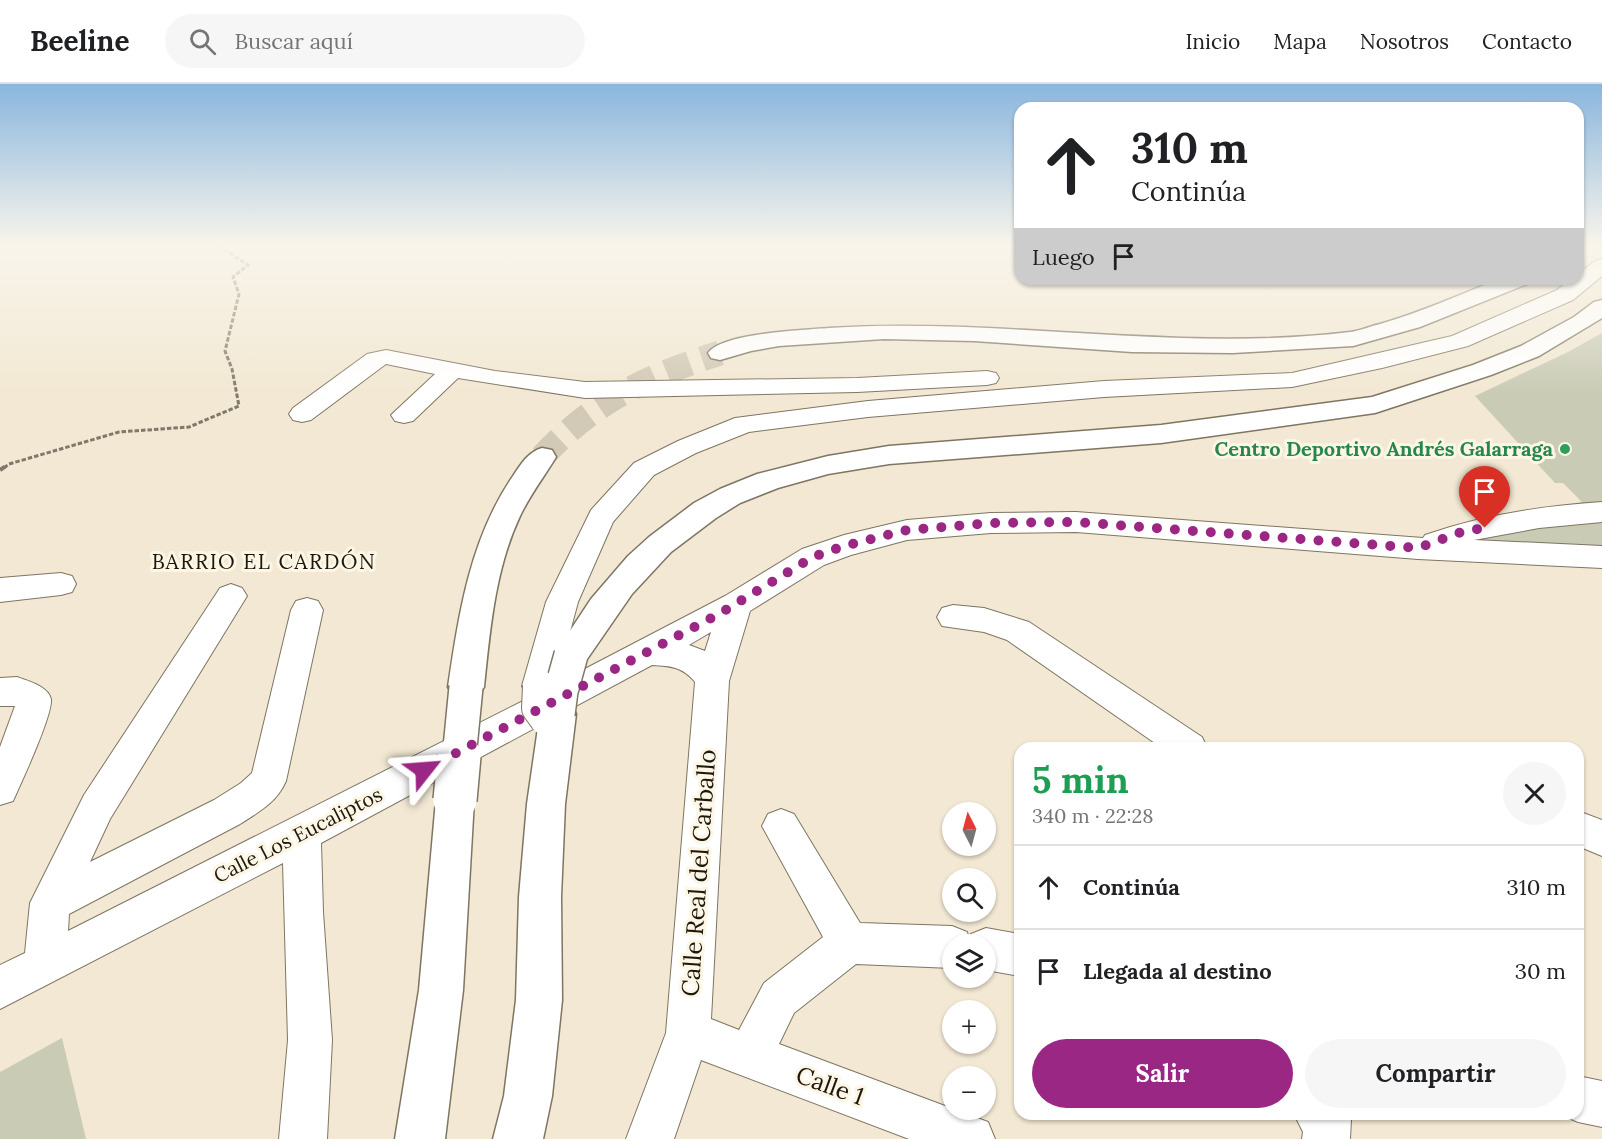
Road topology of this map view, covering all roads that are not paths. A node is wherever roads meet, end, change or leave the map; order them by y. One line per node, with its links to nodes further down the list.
1 (1479, 295): 4 (highway)
2 (1564, 295): 6 (street)
3 (1602, 307): 22 (highway, bridge)
4 (720, 353)
5 (453, 370): 6 (street); 7 (street); 8 (street)
6 (1104, 389): 22 (street)
7 (302, 414)
8 (404, 415)
9 (542, 457): 41 (highway, bridge)
10 (1602, 512): 11 (street)
11 (1418, 548): 12 (street, Calle Los Eucaliptos); 16 (street, Calle Los Eucaliptos)
12 (1602, 557)
13 (61, 584): 14 (street)
14 (0, 590)
15 (231, 596): 29 (street)
16 (736, 604): 19 (street, Calle Los Eucaliptos); 20 (street, Calle Real del Carballo)
17 (307, 610): 29 (street)
18 (953, 617): 23 (street)
19 (648, 652): 20 (street); 27 (street, Calle Los Eucaliptos)
20 (712, 681): 36 (street, Calle Real del Carballo)
21 (0, 692): 24 (street)
22 (550, 711): 42 (highway)
23 (1180, 742)
24 (0, 789)
25 (781, 826): 30 (street)
26 (1584, 830): 28 (street)
27 (302, 834): 34 (street, Calle Los Eucaliptos); 40 (street)
28 (1602, 838)
29 (50, 903): 34 (street)
30 (849, 943): 31 (street); 37 (street)
31 (942, 947)
32 (996, 951): 33 (street)
33 (1014, 954)
34 (45, 965): 35 (street, Calle Los Eucaliptos)
35 (0, 988)
36 (688, 1033): 37 (street, Calle 1); 43 (street, Calle Real del Carballo)
37 (748, 1056): 44 (street, Calle 1)
38 (1584, 1100): 39 (street)
39 (1602, 1104)
40 (303, 1139)
41 (420, 1139)
42 (518, 1139)
43 (650, 1139)
44 (971, 1139)

